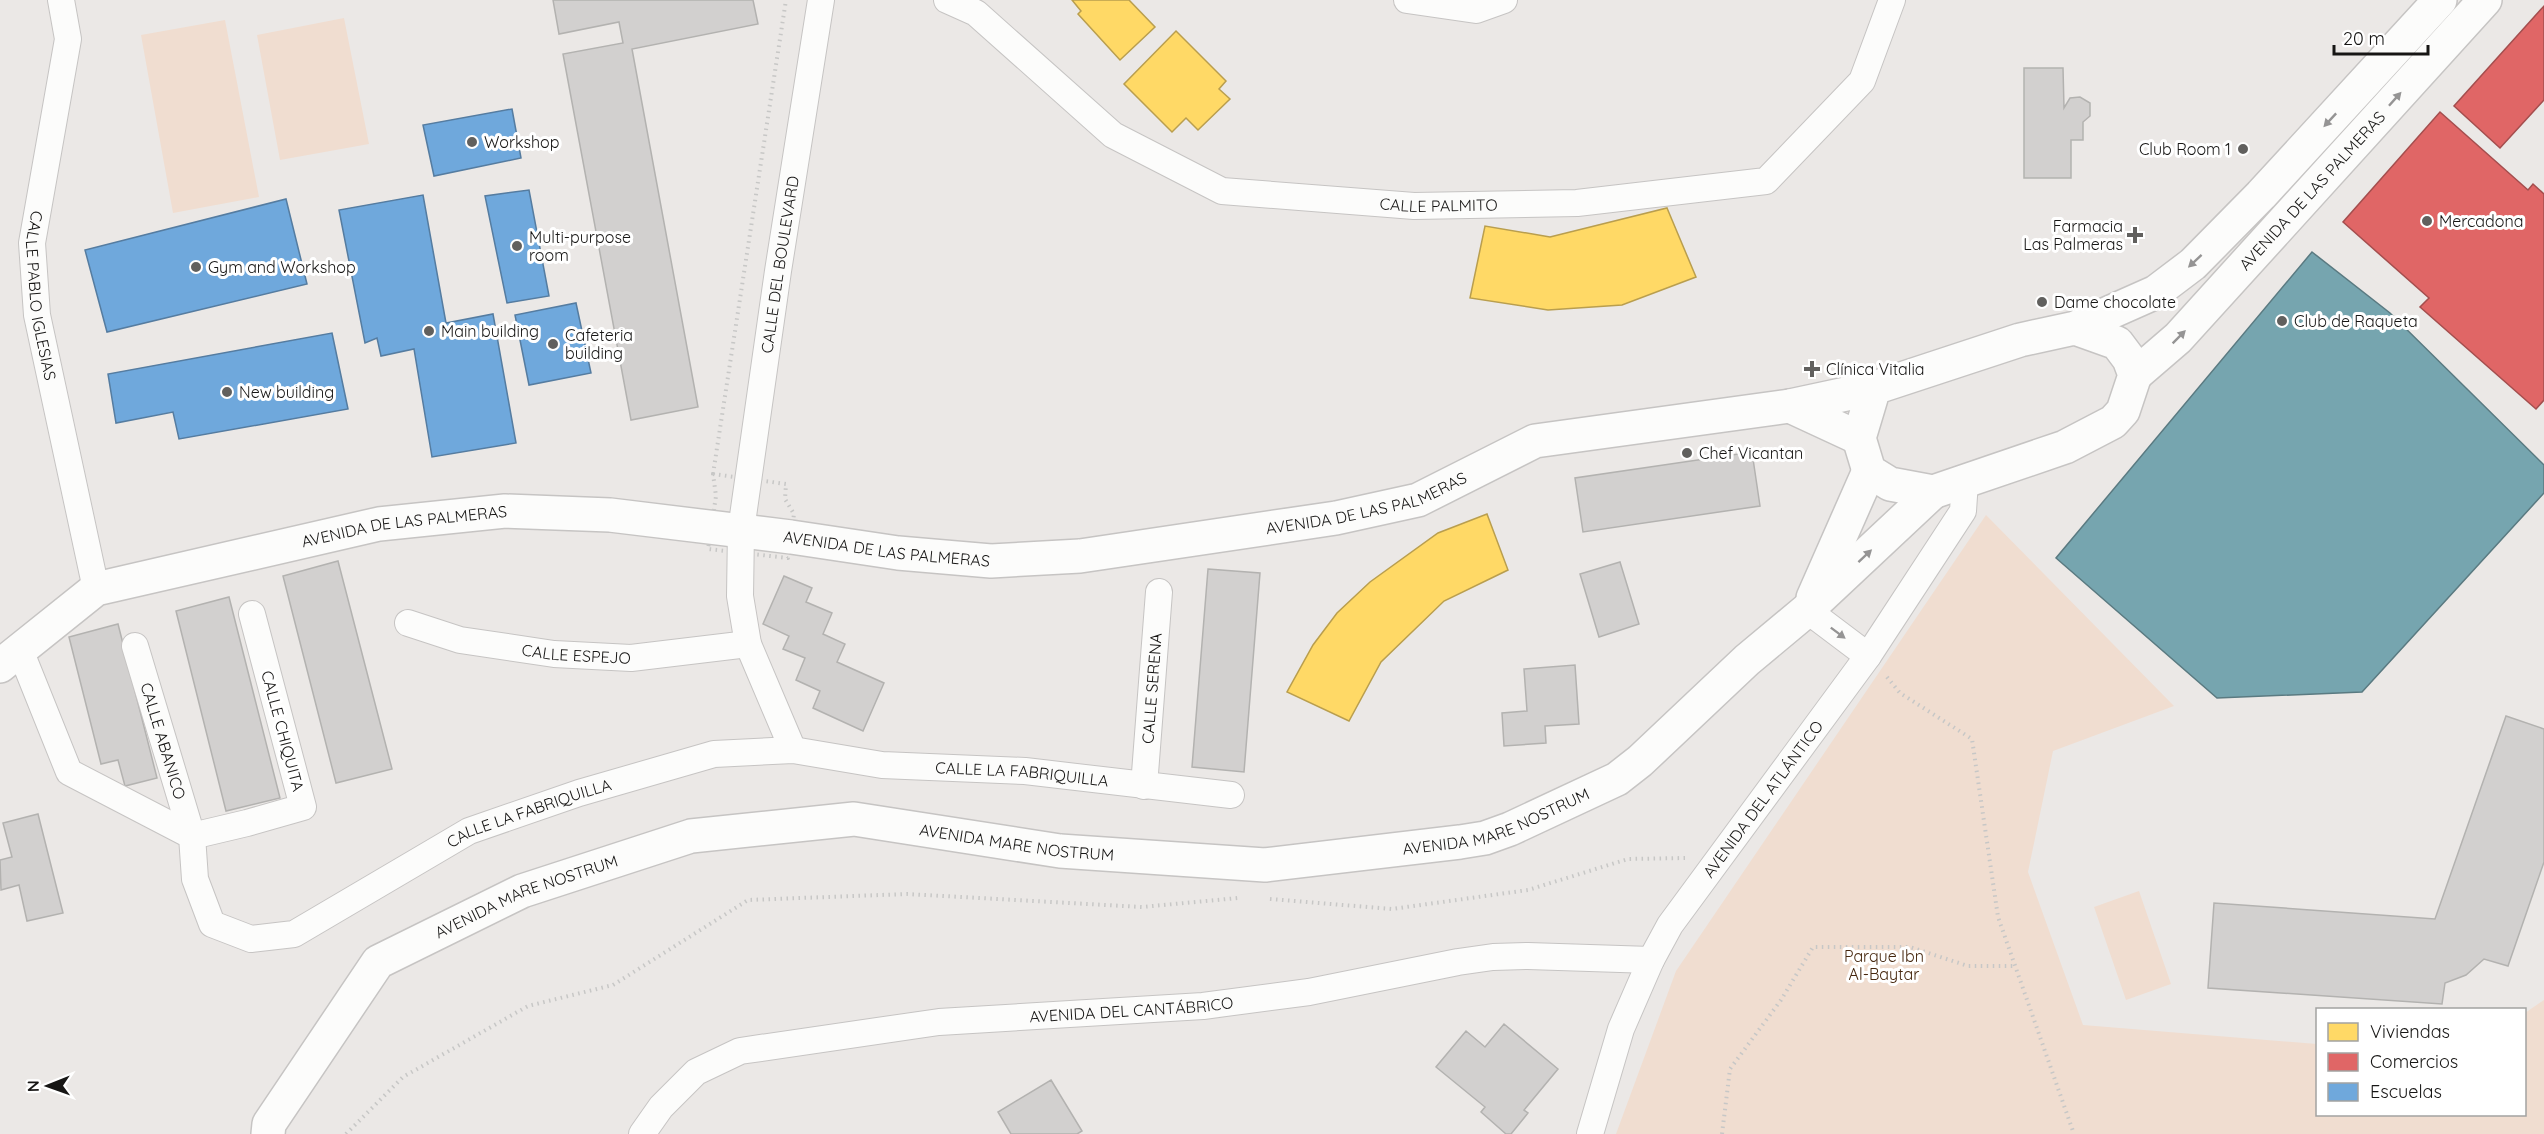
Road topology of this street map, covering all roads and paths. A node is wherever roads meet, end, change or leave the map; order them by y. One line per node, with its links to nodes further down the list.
1 (61, 0): 20 (street, CALLE PABLO IGLESIAS)
2 (786, 0): 16 (path)
3 (821, 0): 19 (street, CALLE DEL BOULEVARD)
4 (947, 0): 7 (street, CALLE PALMITO)
5 (1407, 0): 6 (street)
6 (1504, 0)
7 (1892, 0)
8 (2440, 0): 10 (street, AVENIDA DE LAS PALMERAS, one-way to 10)
9 (2485, 0): 11 (street, AVENIDA DE LAS PALMERAS, one-way to 9)
10 (2075, 328): 11 (street); 12 (street, AVENIDA DE LAS PALMERAS)
11 (2134, 375): 17 (street)
12 (1874, 388): 13 (street, AVENIDA DE LAS PALMERAS); 14 (street)
13 (1790, 406): 14 (street); 19 (street, AVENIDA DE LAS PALMERAS)
14 (1859, 438): 15 (street)
15 (1869, 471): 18 (street); 22 (street, AVENIDA MARE NOSTRUM)
16 (713, 474)
17 (1965, 481): 18 (street); 27 (street, AVENIDA DEL ATLÁNTICO)
18 (1933, 492): 22 (street, AVENIDA MARE NOSTRUM, one-way to 18)
19 (741, 530): 20 (street, AVENIDA DE LAS PALMERAS); 25 (street, CALLE DEL BOULEVARD)
20 (96, 589): 28 (street, AVENIDA DE LAS PALMERAS)
21 (1159, 592): 30 (street, CALLE SERENA)
22 (1808, 610): 27 (street, one-way to 27); 35 (street, AVENIDA MARE NOSTRUM)
23 (252, 614): 32 (street, CALLE CHIQUITA)
24 (408, 623): 25 (street, CALLE ESPEJO)
25 (748, 644): 29 (street, CALLE DEL BOULEVARD)
26 (135, 646): 32 (street, CALLE ABANICO)
27 (1868, 656): 33 (street, AVENIDA DEL ATLÁNTICO); 34 (path)
28 (10, 658): 32 (street)
29 (793, 750): 30 (street, CALLE LA FABRIQUILLA); 32 (street, CALLE LA FABRIQUILLA)
30 (1144, 786): 31 (street, CALLE LA FABRIQUILLA)
31 (1231, 795)
32 (192, 836)
33 (1651, 960): 36 (street, AVENIDA DEL CANTÁBRICO); 37 (street, AVENIDA DEL ATLÁNTICO)
34 (2016, 966): 38 (path); 39 (path)
35 (268, 1134)
36 (642, 1134)
37 (1590, 1134)
38 (1722, 1134)
39 (2074, 1134)

